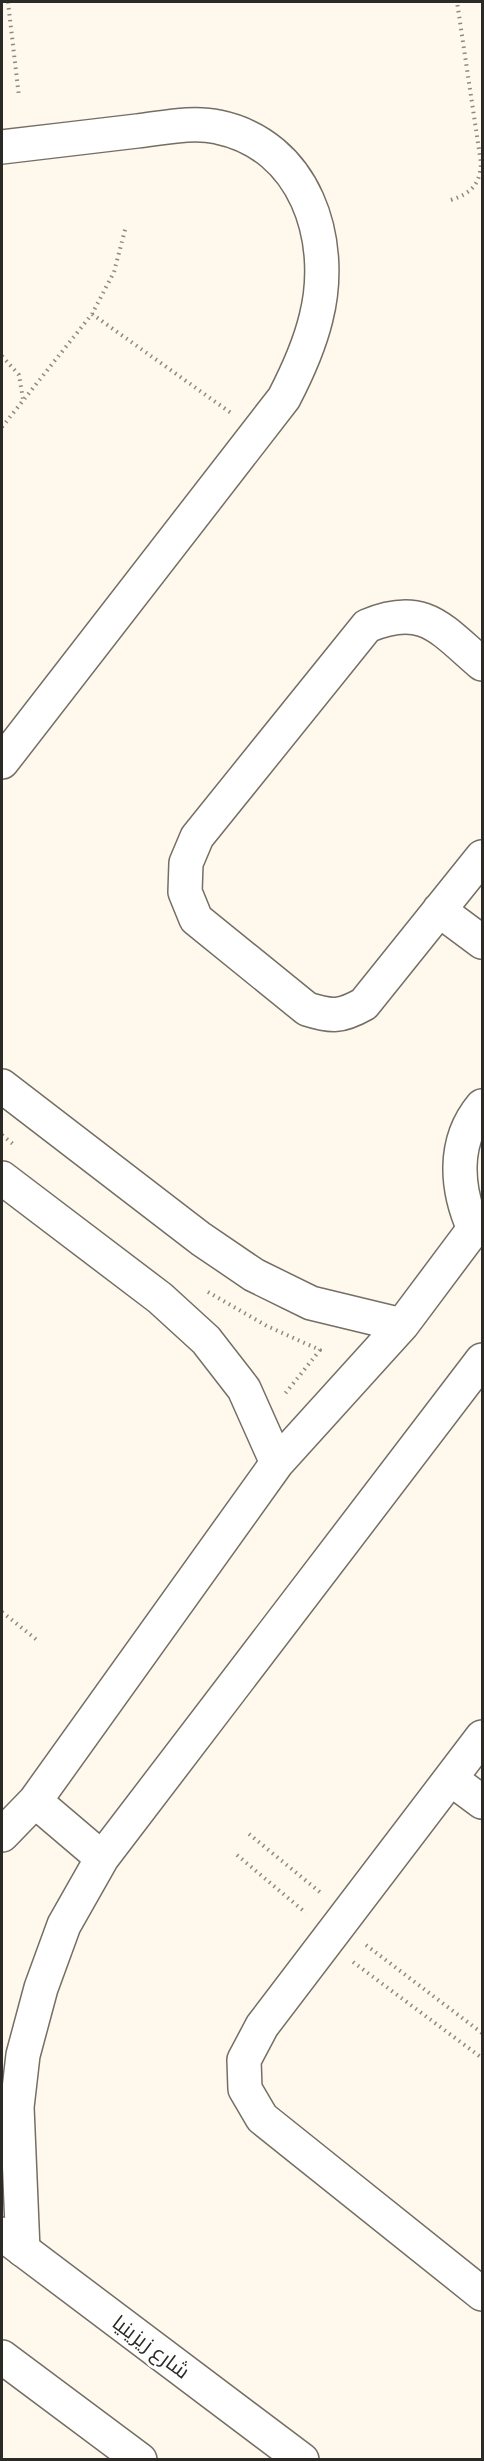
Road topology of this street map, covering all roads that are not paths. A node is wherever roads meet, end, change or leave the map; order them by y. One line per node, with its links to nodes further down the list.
1 (2, 147): 3 (street)
2 (483, 664): 5 (street)
3 (2, 762)
4 (483, 857): 5 (street)
5 (460, 900): 6 (street)
6 (483, 942)
7 (2, 1086): 11 (street)
8 (483, 1106): 10 (street)
9 (2, 1178): 13 (street)
10 (478, 1224): 11 (street)
11 (402, 1325): 13 (street)
12 (483, 1360): 19 (street)
13 (277, 1463): 16 (street)
14 (483, 1737): 15 (street)
15 (451, 1779): 17 (street); 21 (street)
16 (35, 1801): 18 (street); 19 (street)
17 (483, 1802)
18 (2, 1835)
19 (102, 1858): 20 (street)
20 (12, 2242): 24 (street, شارع زيزينيا)
21 (483, 2294)
22 (2, 2357): 23 (street)
23 (140, 2460)
24 (302, 2460)

